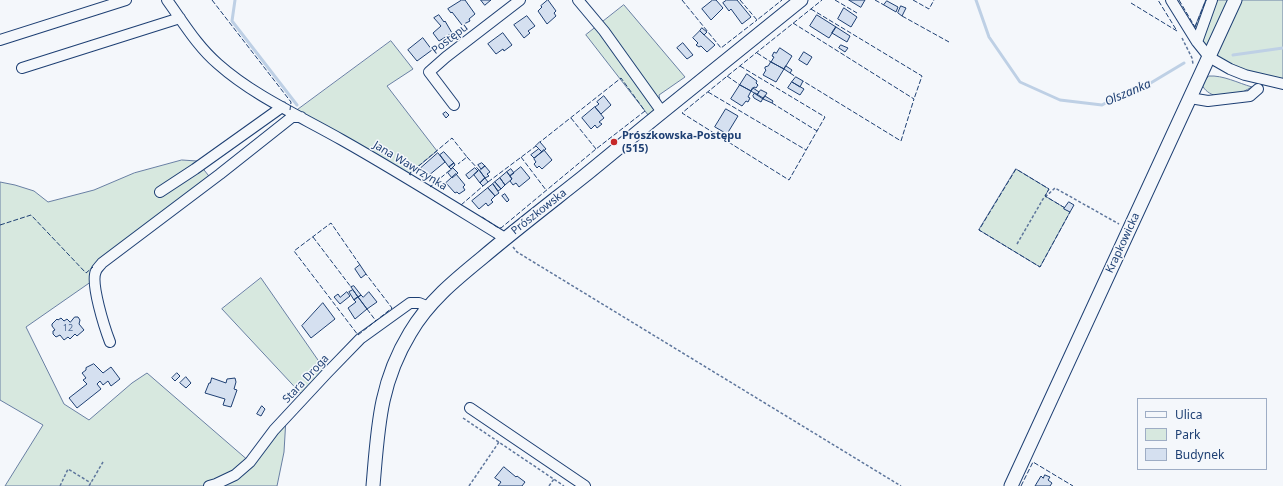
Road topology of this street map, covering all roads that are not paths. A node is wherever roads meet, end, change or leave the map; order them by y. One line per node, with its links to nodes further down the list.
1 (126, 0): 10 (street)
2 (167, 0): 9 (street, Jana Wawrzynka)
3 (520, 0): 17 (street, Postępu)
4 (578, 0): 19 (street)
5 (801, 0): 19 (main road, Prószkowska)
6 (1171, 0): 11 (street)
7 (1212, 0): 11 (street)
8 (1235, 0): 12 (main road, Krapkowicka)
9 (180, 18): 13 (street); 18 (street, Jana Wawrzynka)
10 (0, 40)
11 (1197, 42): 12 (street)
12 (1209, 57): 14 (street); 16 (main road, Krapkowicka)
13 (22, 68)
14 (1283, 84)
15 (1258, 89): 16 (street)
16 (1190, 98): 29 (main road, Krapkowicka)
17 (454, 105)
18 (282, 107): 20 (street, Jana Wawrzynka); 21 (street)
19 (662, 112): 22 (main road, Prószkowska)
20 (301, 118): 22 (street, Jana Wawrzynka); 24 (street)
21 (160, 192)
22 (505, 238): 23 (main road, Prószkowska)
23 (429, 307): 26 (street, Stara Droga); 27 (main road, Prószkowska)
24 (110, 342)
25 (470, 408): 28 (street)
26 (209, 486)
27 (373, 486)
28 (585, 486)
29 (1011, 486)

